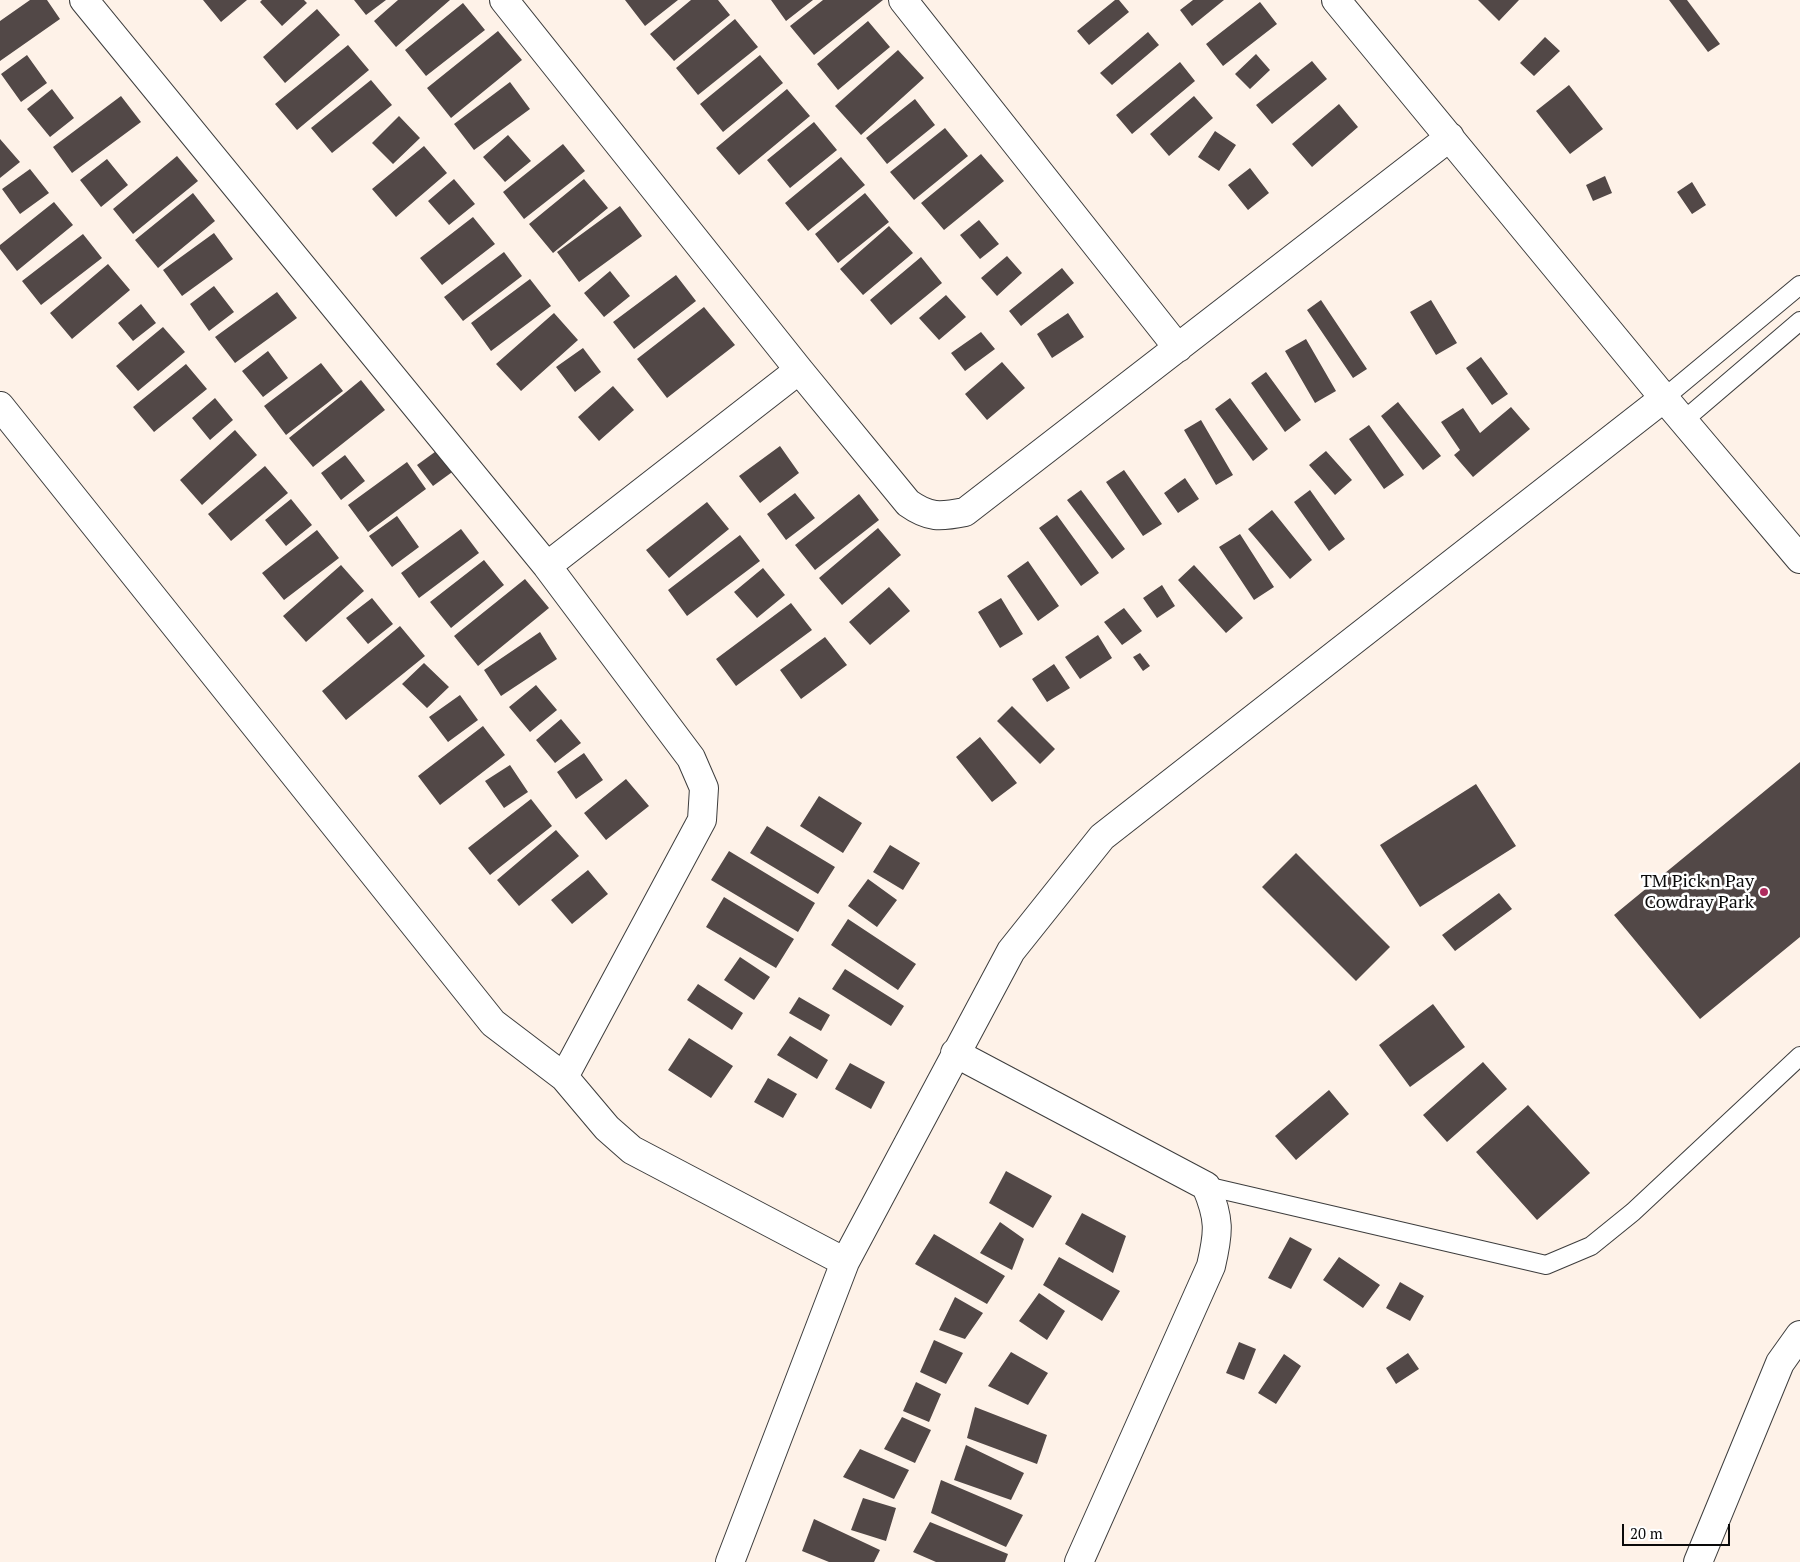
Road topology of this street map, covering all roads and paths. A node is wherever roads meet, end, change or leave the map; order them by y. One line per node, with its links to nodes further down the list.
1 (84, 0): 14 (street)
2 (504, 0): 9 (street)
3 (903, 0): 8 (street)
4 (1337, 0): 5 (street)
5 (1450, 137): 8 (street); 10 (street)
6 (1800, 285): 10 (lane)
7 (1800, 321): 12 (lane)
8 (1178, 348): 9 (street)
9 (799, 370): 14 (street)
10 (1664, 398): 12 (street); 15 (street)
11 (0, 406): 17 (street)
12 (1683, 421): 13 (street)
13 (1800, 560)
14 (547, 566): 17 (street)
15 (955, 1053): 18 (street); 19 (street)
16 (1800, 1056): 18 (lane)
17 (564, 1077): 19 (street)
18 (1206, 1186): 22 (street)
19 (845, 1262): 21 (street)
20 (1800, 1335): 23 (street)
21 (730, 1562)
22 (1079, 1562)
23 (1698, 1562)

